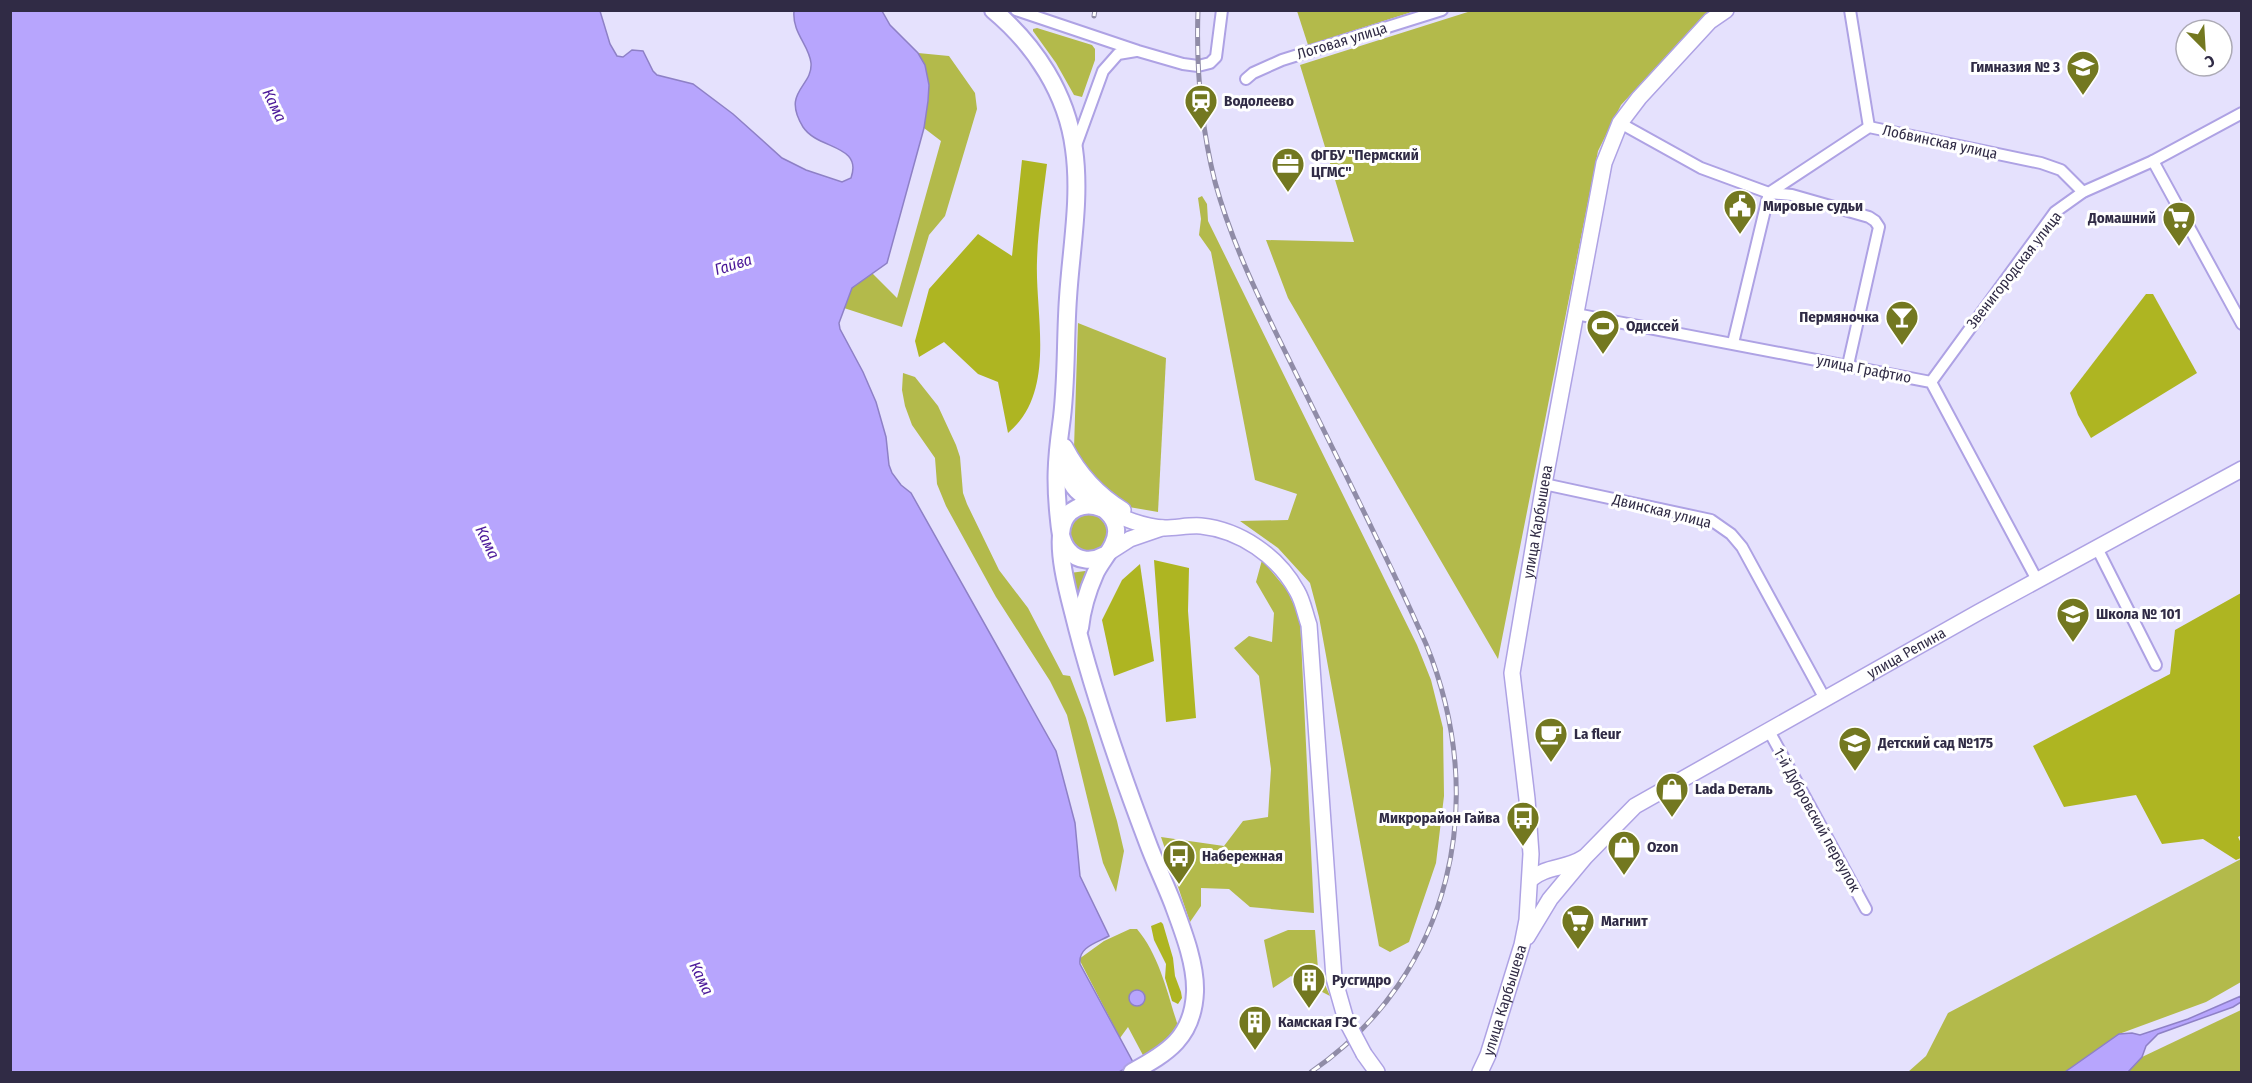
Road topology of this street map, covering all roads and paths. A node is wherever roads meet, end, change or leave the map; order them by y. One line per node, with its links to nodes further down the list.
1 (993, 10): 12 (main road)
2 (1016, 10): 7 (street)
3 (1222, 10): 7 (street)
4 (1442, 10): 8 (street, Логовая улица)
5 (1726, 10): 10 (main road, улица Карбышева)
6 (1850, 10): 11 (street)
7 (1138, 51): 12 (street)
8 (1246, 79)
9 (2241, 113): 13 (street, Звенигородская улица)
10 (1620, 123): 15 (street); 16 (main road, улица Карбышева)
11 (1869, 127): 14 (street, Лобвинская улица); 15 (street, Лобвинская улица)
12 (1074, 151): 21 (main road)
13 (2153, 161): 14 (street, Звенигородская улица); 17 (street)
14 (2084, 192): 20 (street, Звенигородская улица)
15 (1769, 193): 18 (street); 19 (street)
16 (1575, 314): 18 (street, улица Графтио); 23 (main road, улица Карбышева)
17 (2241, 324)
18 (1733, 343): 19 (street, улица Графтио)
19 (1848, 366): 20 (street, улица Графтио)
20 (1931, 382): 29 (street, улица Графтио)
21 (1062, 422): 24 (main road); 25 (main road); 26 (main road)
22 (2241, 469): 27 (main road, улица Репина)
23 (1544, 484): 32 (street, Двинская улица); 34 (main road, улица Карбышева)
24 (1101, 508): 25 (main road); 26 (main road); 28 (main road)
25 (1164, 528): 28 (main road); 43 (main road, bridge)
26 (1062, 537): 28 (main road); 30 (main road)
27 (2097, 548): 29 (main road, улица Репина); 31 (street)
28 (1105, 555): 30 (main road)
29 (2037, 580): 32 (main road, улица Репина)
30 (1080, 640): 42 (main road)
31 (2156, 665)
32 (1825, 699): 33 (main road, улица Репина)
33 (1769, 731): 35 (main road, улица Репина); 40 (street, 1-й Дубровский переулок)
34 (1531, 854): 36 (main road); 37 (main road, улица Карбышева)
35 (1585, 857): 36 (main road); 39 (main road, улица Репина)
36 (1553, 867): 37 (main road)
37 (1531, 879): 38 (main road, улица Карбышева)
38 (1530, 896): 39 (main road); 41 (main road, улица Карбышева)
39 (1550, 899): 41 (main road, улица Репина)
40 (1866, 909)
41 (1522, 945): 44 (main road, улица Карбышева)
42 (1134, 1071)
43 (1377, 1072)
44 (1480, 1072)

